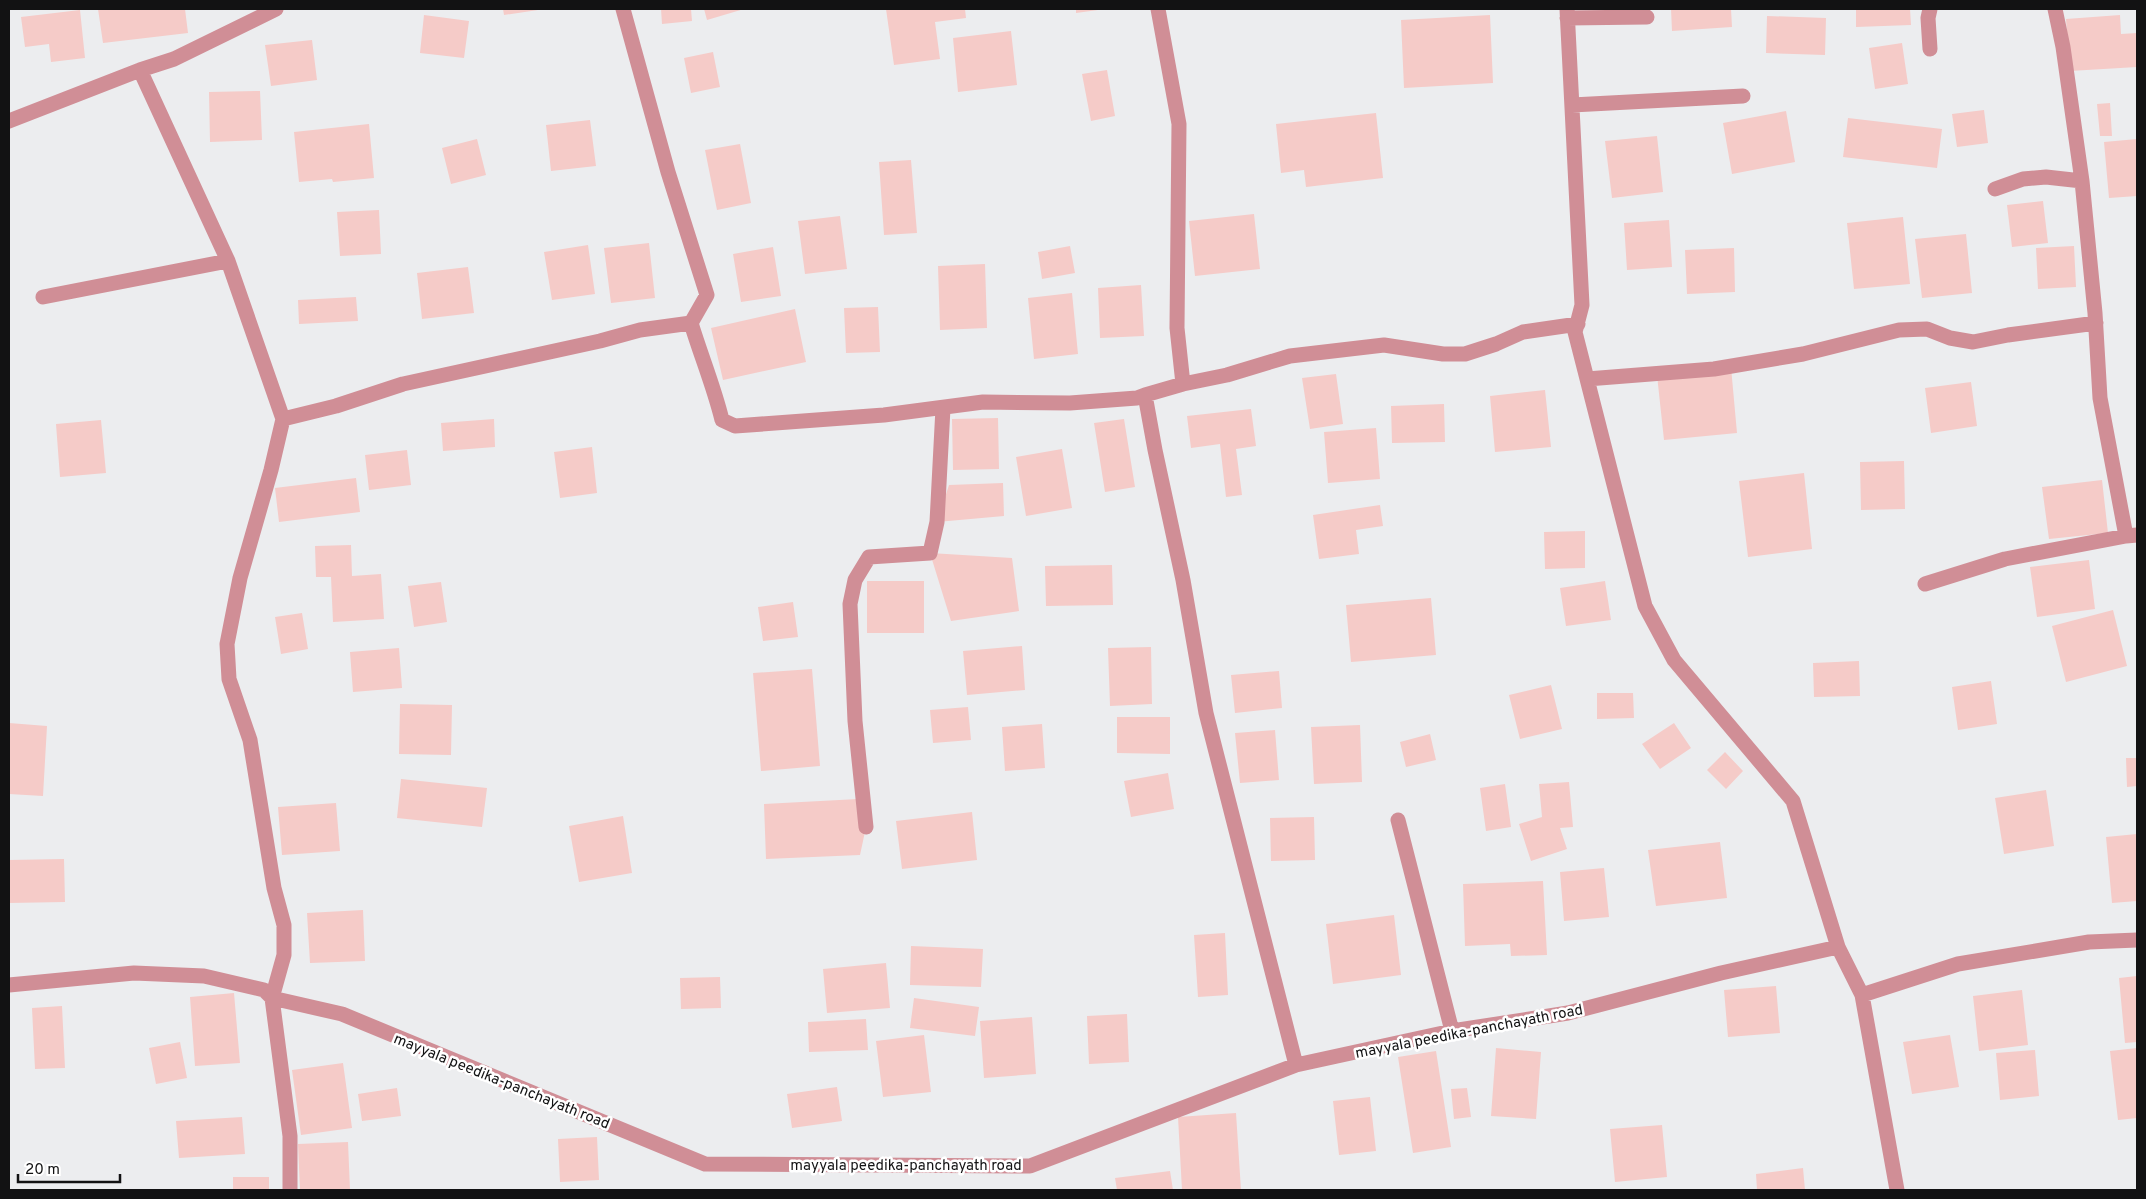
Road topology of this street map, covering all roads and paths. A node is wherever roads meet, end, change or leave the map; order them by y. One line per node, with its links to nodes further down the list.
1 (276, 9): 9 (street)
2 (623, 9): 17 (street)
3 (1158, 9): 21 (street)
4 (1930, 9): 8 (street)
5 (2055, 9): 13 (street)
6 (1567, 14): 7 (street); 11 (street)
7 (1647, 17)
8 (1930, 49)
9 (140, 70): 12 (street); 15 (street)
10 (1743, 96): 11 (street)
11 (1572, 105): 19 (street)
12 (9, 121)
13 (2082, 181): 14 (street); 18 (street)
14 (1995, 189)
15 (228, 261): 16 (street); 24 (street)
16 (43, 298)
17 (691, 323): 23 (street); 24 (street)
18 (2096, 323): 20 (street); 25 (street)
19 (1578, 324): 20 (street); 21 (street)
20 (1587, 379): 30 (street)
21 (1183, 384): 22 (street)
22 (1146, 396): 23 (street); 35 (street)
23 (943, 408): 28 (street)
24 (283, 419): 33 (street)
25 (2132, 535): 26 (street)
26 (1925, 584)
27 (1398, 820): 34 (street)
28 (866, 827)
29 (2137, 940): 32 (street)
30 (1838, 948): 32 (street); 34 (street, mayyala peedika-panchayath road)
31 (9, 985): 33 (street, mayyala peedika-panchayath road)
32 (1862, 995): 37 (street)
33 (272, 998): 35 (street, mayyala peedika-panchayath road); 36 (street)
34 (1452, 1031): 35 (street, mayyala peedika-panchayath road)
35 (1296, 1065)
36 (290, 1190)
37 (1897, 1190)

